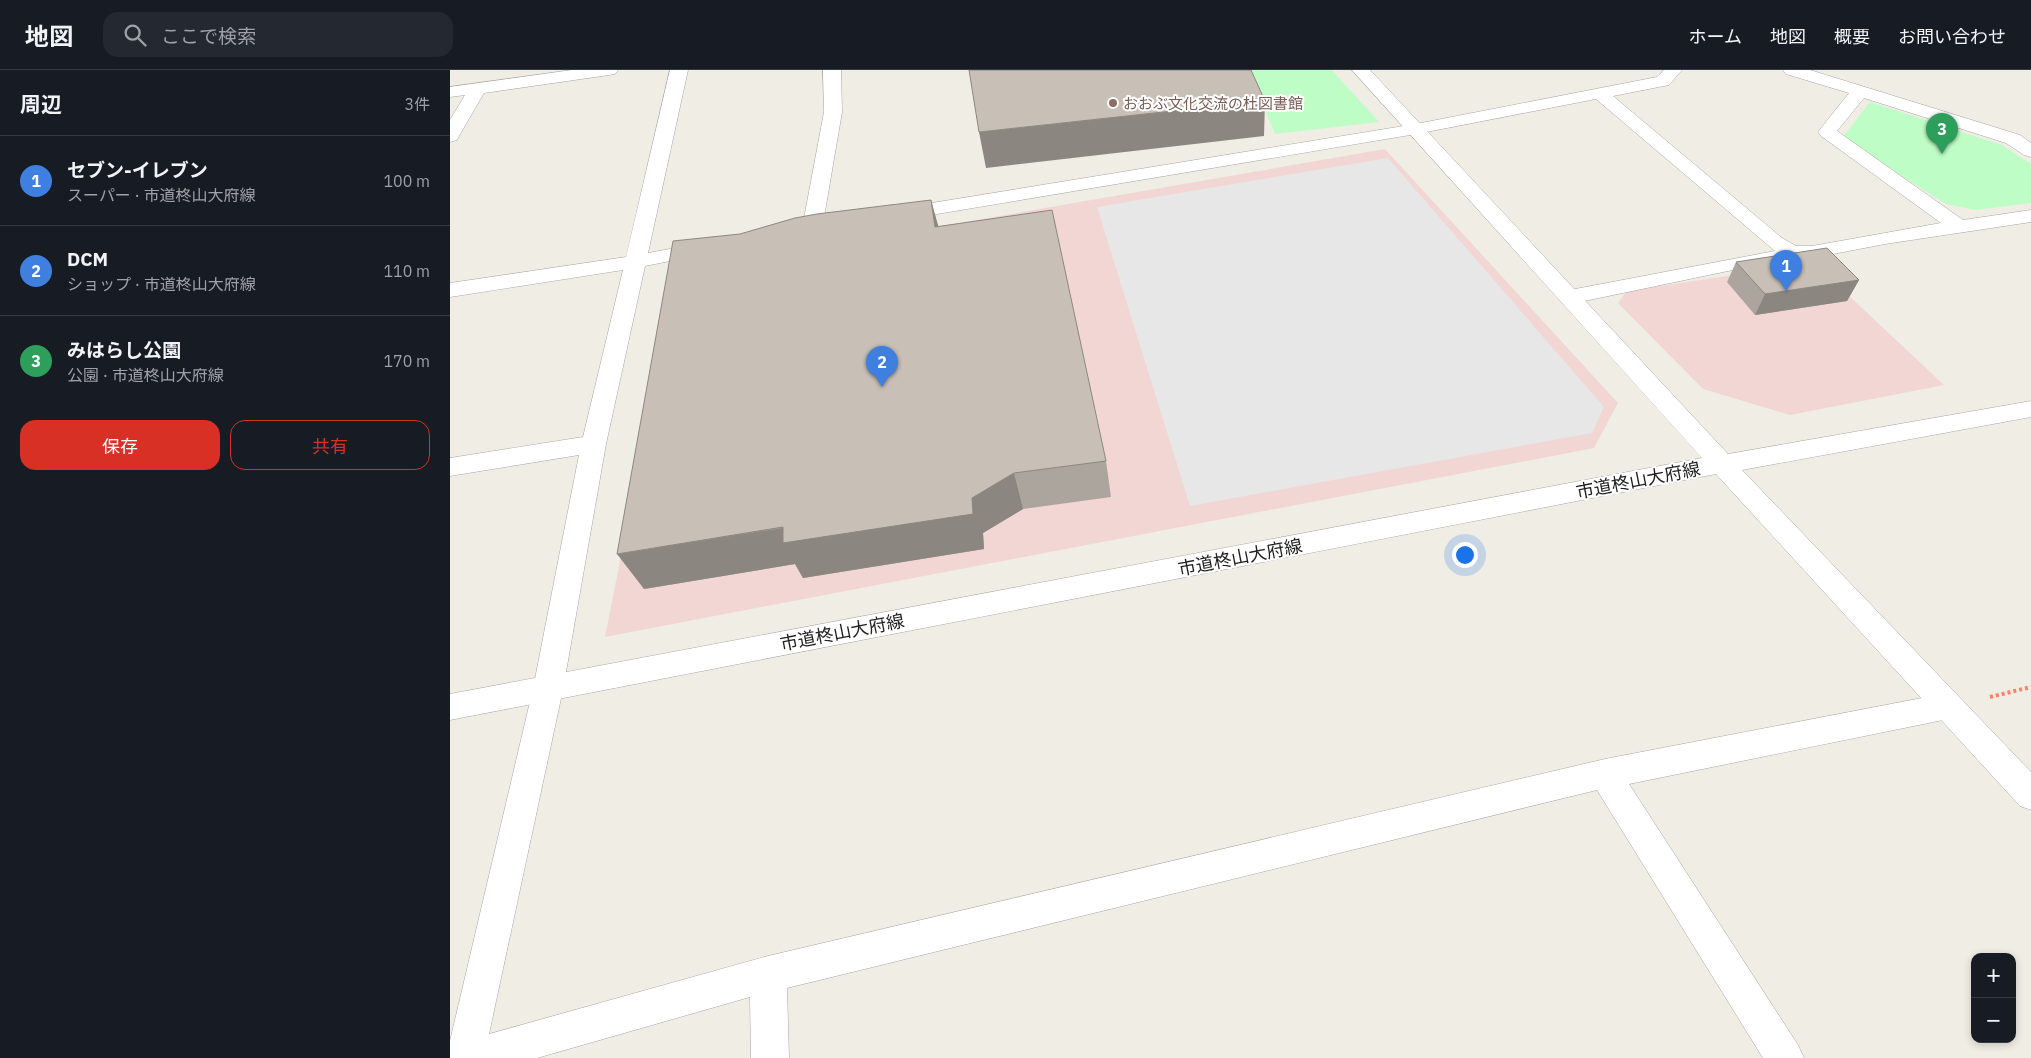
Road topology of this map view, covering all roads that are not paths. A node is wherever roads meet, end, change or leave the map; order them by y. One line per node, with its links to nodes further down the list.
1 (609, 70): 7 (street)
2 (679, 70): 20 (street)
3 (832, 70): 17 (street)
4 (1361, 70): 11 (street)
5 (1673, 70): 10 (street)
6 (1792, 70): 8 (street)
7 (477, 88): 9 (street); 12 (street)
8 (1861, 90): 13 (street); 16 (street)
9 (450, 92)
10 (1599, 93): 11 (street); 19 (street)
11 (1416, 129): 14 (street); 22 (street)
12 (450, 136)
13 (2031, 151)
14 (880, 217)
15 (2028, 219): 16 (street)
16 (1958, 226): 19 (street)
17 (812, 229)
18 (728, 244): 20 (street)
19 (1792, 252): 22 (street)
20 (634, 262): 21 (street); 24 (street)
21 (450, 290)
22 (1570, 297): 25 (street)
23 (2031, 409): 25 (street, 市道柊山大府線)
24 (594, 444): 26 (street); 27 (street)
25 (1722, 464): 27 (street, 市道柊山大府線); 28 (street)
26 (450, 467)
27 (548, 688): 29 (street, 市道柊山大府線); 33 (street)
28 (1948, 706): 30 (street); 31 (street)
29 (450, 707)
30 (1605, 774): 32 (street); 36 (street)
31 (2031, 795)
32 (768, 974): 34 (street); 35 (street)
33 (466, 1058)
34 (470, 1058)
35 (770, 1058)
36 (1786, 1058)

